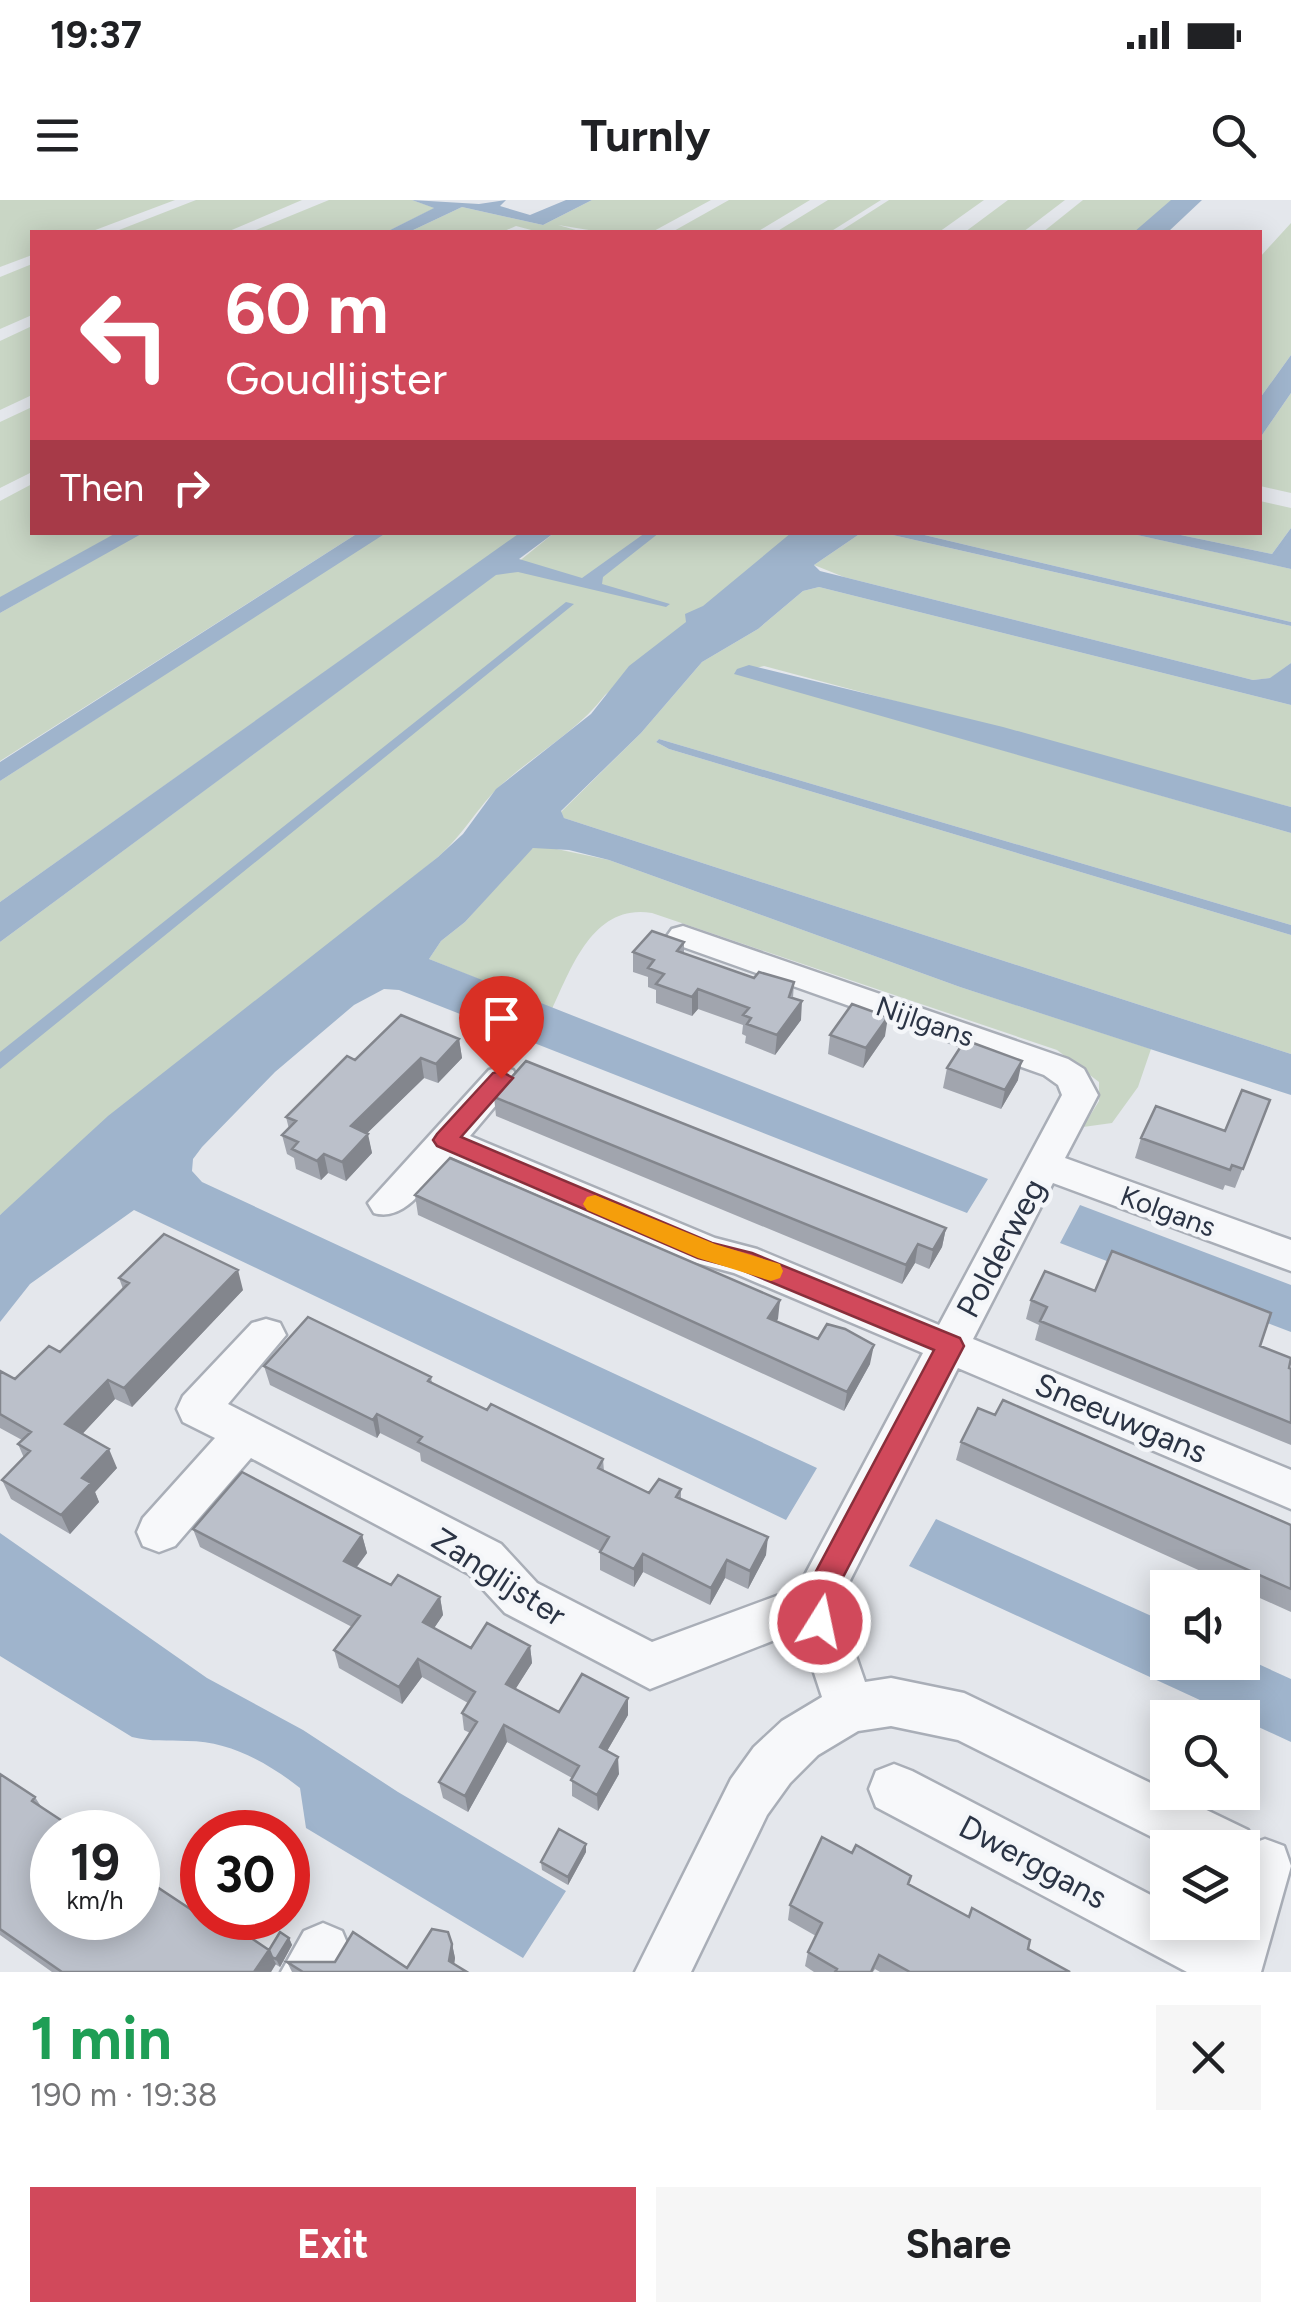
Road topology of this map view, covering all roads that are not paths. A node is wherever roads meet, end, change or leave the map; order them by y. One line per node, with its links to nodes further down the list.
1 (683, 936): 4 (street, Nijlgans)
2 (501, 1078): 3 (street)
3 (445, 1140): 5 (street); 8 (street, Sneeuwgans)
4 (1044, 1165): 6 (street, Kolgans); 8 (street, Polderweg)
5 (387, 1204)
6 (1291, 1256)
7 (266, 1334): 9 (street, Zanglijster)
8 (950, 1346): 10 (street, Sneeuwgans); 12 (street, Polderweg)
9 (245, 1434): 11 (street); 12 (street, Zanglijster)
10 (1291, 1490)
11 (159, 1532)
12 (814, 1603): 13 (street)
13 (850, 1708): 15 (street); 19 (street)
14 (894, 1790): 16 (street, Dwerggans)
15 (1194, 1830)
16 (1150, 1923)
17 (1182, 1940): 18 (street, Dwerggans)
18 (1241, 1940)
19 (662, 1972)

